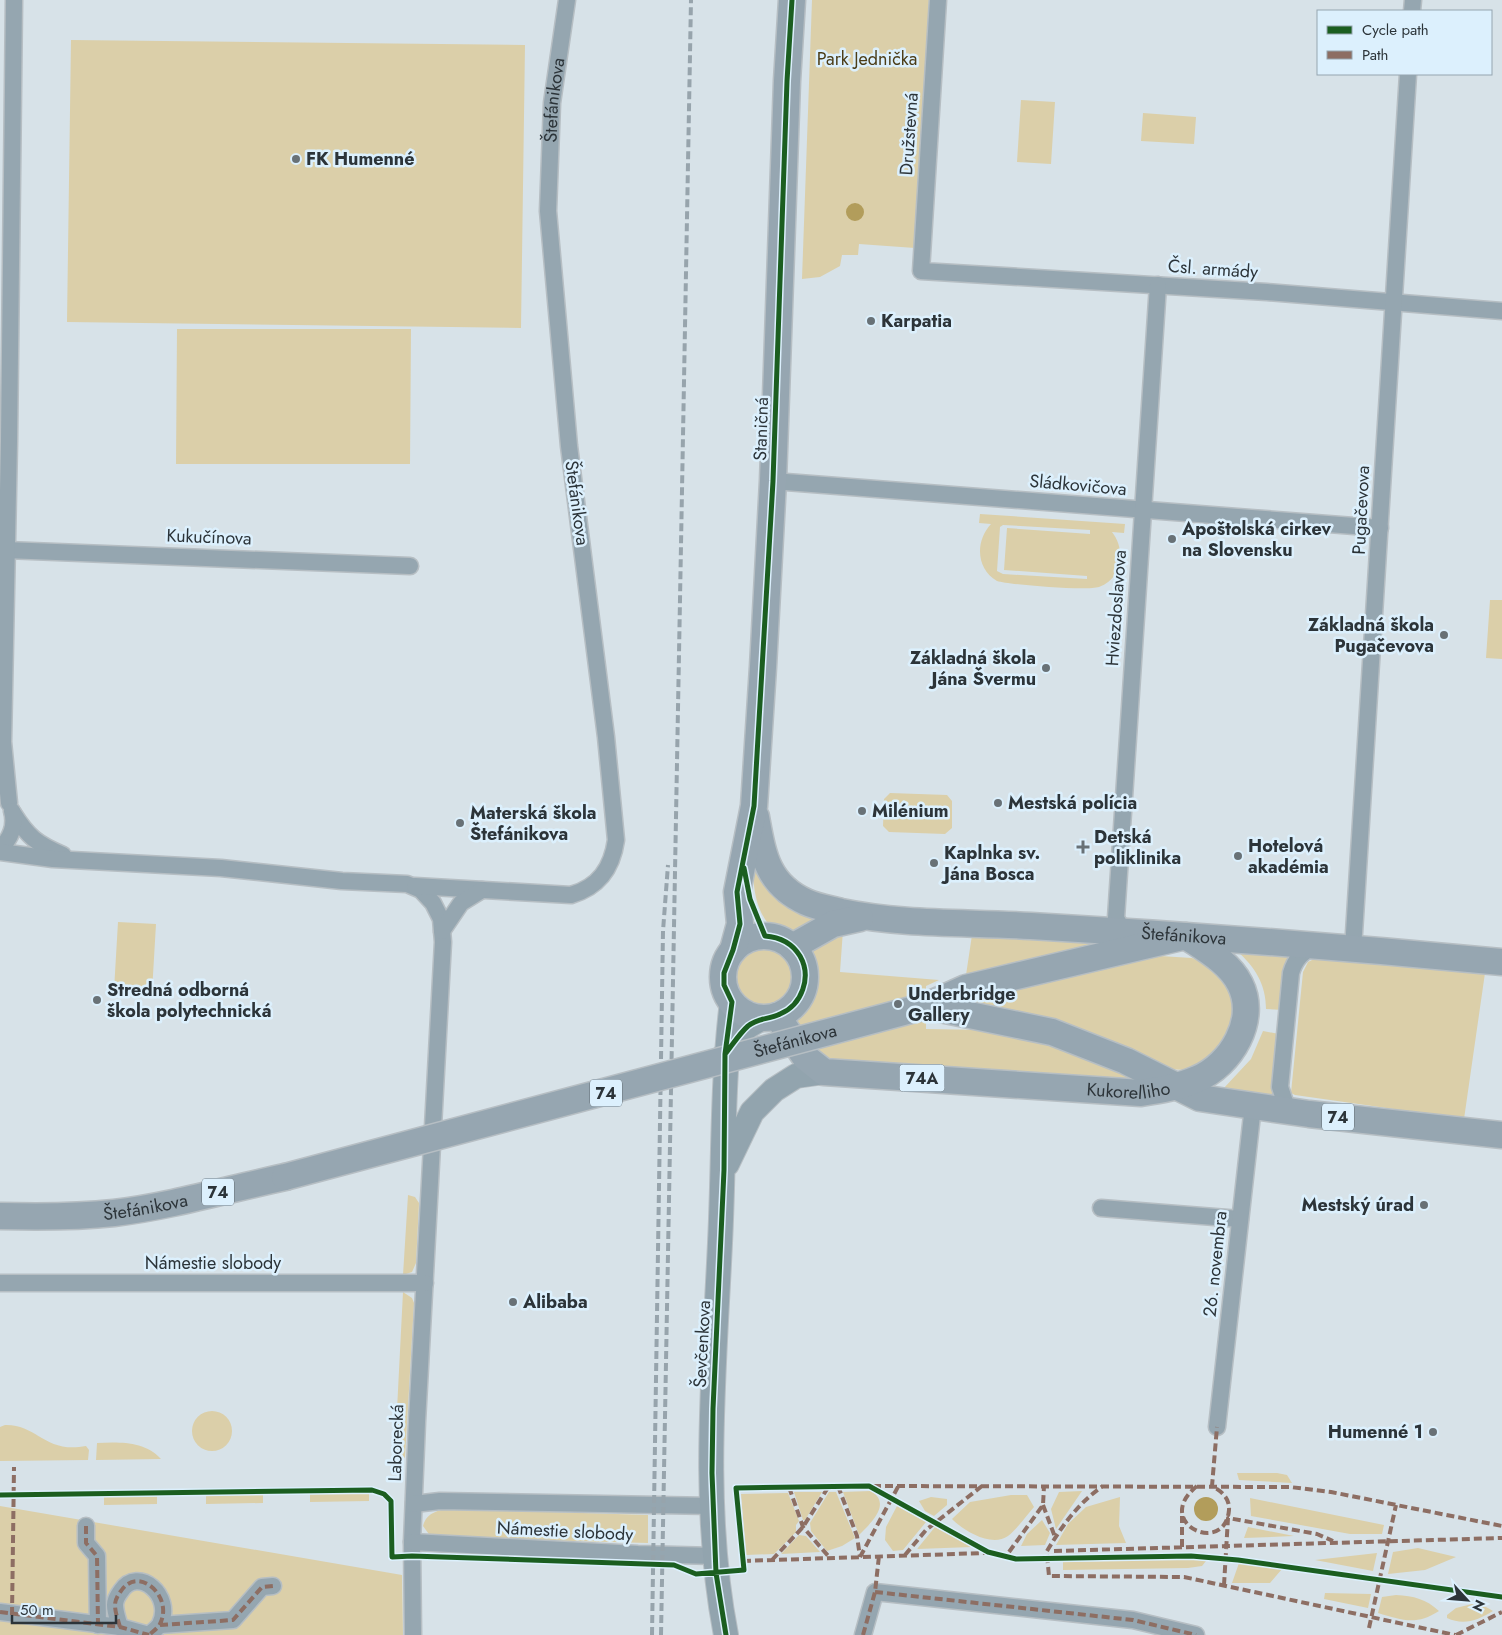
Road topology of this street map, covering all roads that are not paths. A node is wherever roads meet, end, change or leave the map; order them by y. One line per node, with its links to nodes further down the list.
1 (14, 0): 13 (street)
2 (568, 0): 23 (street, Štefánikova)
3 (792, 0): 10 (main road, Staničná)
4 (938, 0): 6 (street, Družstevná)
5 (1408, 75): 8 (street, Pugačevova)
6 (921, 271): 7 (street, Čsl. armády)
7 (1158, 285): 8 (street, Čsl. armády); 11 (street, Hviezdoslavova)
8 (1393, 302): 9 (street, Čsl. armády); 12 (street, Pugačevova)
9 (1502, 311)
10 (773, 481): 11 (street, Sládkovičova); 17 (main road, Staničná)
11 (1142, 510): 12 (street, Sládkovičova); 26 (street, Hviezdoslavova)
12 (1380, 528): 31 (street, Pugačevova)
13 (6, 550): 14 (street, Kukučínova); 15 (street)
14 (410, 566)
15 (1, 746): 16 (street)
16 (7, 803): 18 (street); 20 (street, Štefánikova)
17 (754, 806): 21 (main road, Staničná); 24 (main road)
18 (0, 848)
19 (0, 852): 20 (street, Štefánikova)
20 (72, 858): 22 (street, Štefánikova)
21 (742, 858): 27 (main road); 32 (main road, Staničná)
22 (415, 886): 23 (street, Štefánikova); 25 (street)
23 (482, 890): 25 (street)
24 (866, 917): 26 (main road, Štefánikova); 30 (main road)
25 (442, 931): 48 (street)
26 (1123, 931): 28 (main road, Štefánikova)
27 (764, 936): 30 (main road); 32 (main road)
28 (1186, 936): 29 (main road, Štefánikova / 74); 35 (main road, 74); 39 (main road)
29 (1314, 945): 31 (main road, Štefánikova / 74); 41 (street)
30 (792, 946): 36 (main road)
31 (1353, 949): 33 (main road, Štefánikova / 74)
32 (733, 950): 34 (main road)
33 (1502, 962)
34 (732, 1002): 36 (main road); 37 (main road, Ševčenkova)
35 (926, 1006): 39 (main road, 74); 45 (main road, Štefánikova / 74, bridge)
36 (769, 1017): 37 (main road); 38 (main road)
37 (725, 1054): 43 (main road, Ševčenkova)
38 (824, 1072): 39 (main road, Kukorelliho / 74A); 43 (main road)
39 (1176, 1086): 40 (main road, Kukorelliho / 74)
40 (1254, 1106): 41 (main road, Kukorelliho / 74); 46 (street, 26. novembra)
41 (1288, 1111): 42 (main road, Kukorelliho / 74)
42 (1502, 1135)
43 (724, 1170): 51 (main road, Ševčenkova)
44 (1100, 1208): 46 (street)
45 (0, 1216)
46 (1240, 1219): 49 (street, 26. novembra)
47 (0, 1283): 48 (street, Námestie slobody)
48 (425, 1283): 50 (street, Laborecká)
49 (1217, 1427)
50 (414, 1504): 51 (street, Námestie slobody); 53 (street, Laborecká)
51 (713, 1506): 54 (main road, Ševčenkova)
52 (86, 1526): 57 (street)
53 (412, 1542): 54 (street, Námestie slobody); 60 (street, Laborecká)
54 (716, 1556): 61 (main road, Ševčenkova)
55 (272, 1586): 59 (street)
56 (0, 1612): 57 (street)
57 (98, 1625): 58 (street)
58 (120, 1627): 59 (street); 59 (street)
59 (153, 1631)
60 (413, 1635)
61 (726, 1635)
62 (863, 1635): 63 (street)
63 (1196, 1635)

